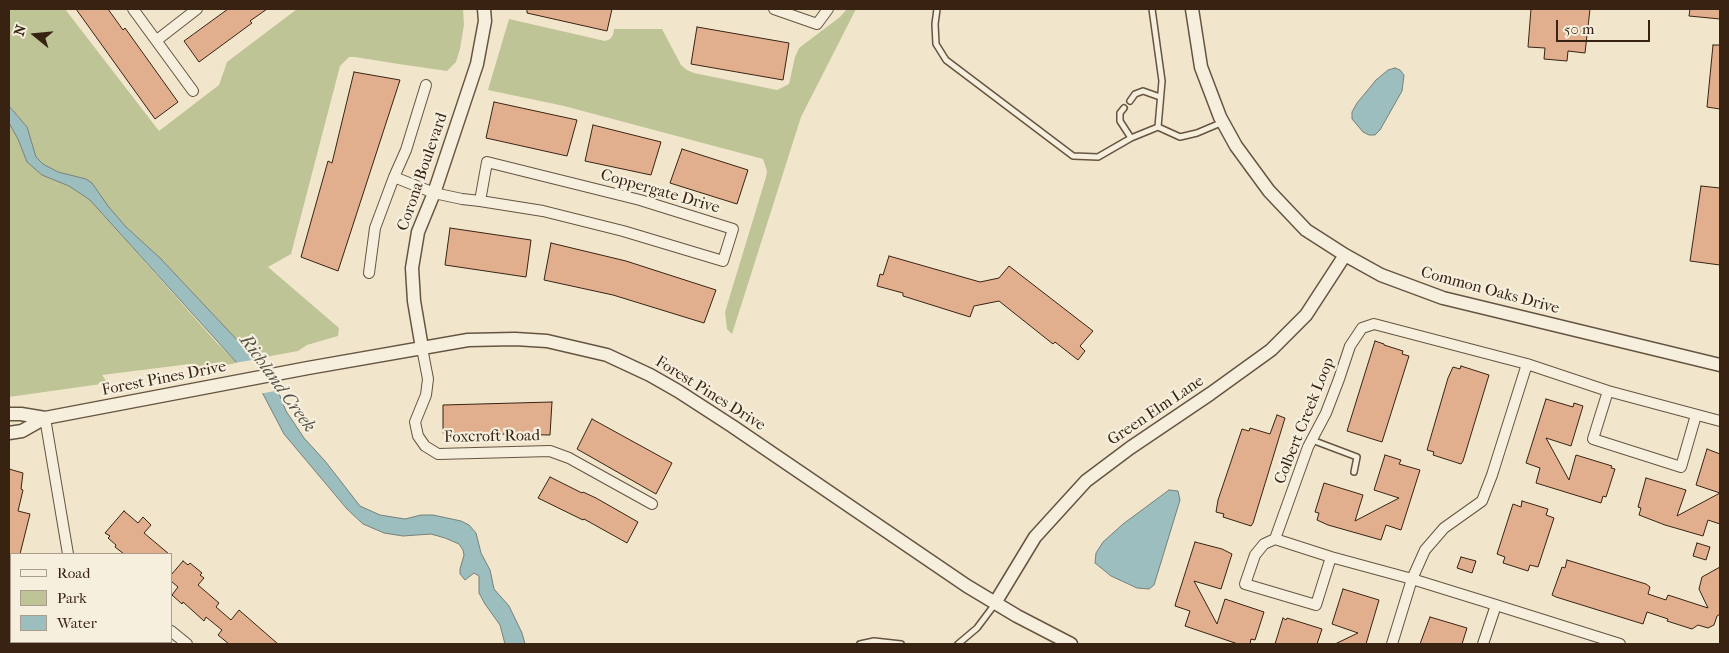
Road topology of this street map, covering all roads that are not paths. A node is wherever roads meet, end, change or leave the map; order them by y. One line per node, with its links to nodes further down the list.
1 (133, 9): 9 (street)
2 (196, 9): 9 (street)
3 (484, 9): 19 (street, Corona Boulevard)
4 (774, 9): 5 (street)
5 (828, 9)
6 (937, 9): 17 (lane)
7 (1152, 9): 12 (lane)
8 (1192, 9): 15 (street, Common Oaks Drive)
9 (157, 40): 11 (street)
10 (426, 85): 18 (street)
11 (193, 91)
12 (1160, 97): 13 (lane); 16 (lane)
13 (1130, 101)
14 (1124, 108): 17 (lane)
15 (1223, 122): 16 (lane); 21 (street, Common Oaks Drive)
16 (1158, 127): 17 (lane)
17 (1131, 138)
18 (394, 177): 19 (street, Coppergate Drive); 22 (street)
19 (434, 193): 20 (street, Coppergate Drive); 23 (street, Corona Boulevard)
20 (480, 201): 20 (street, Coppergate Drive)
21 (1344, 255): 25 (street, Common Oaks Drive); 39 (street, Green Elm Lane)
22 (369, 273)
23 (422, 348): 29 (street, Forest Pines Drive); 34 (street, Foxcroft Road); 39 (street, Forest Pines Drive)
24 (1527, 364): 26 (street, Colbert Creek Loop); 32 (street, Colbert Creek Loop); 38 (street)
25 (1720, 365)
26 (1608, 391): 28 (street, Colbert Creek Loop); 28 (street)
27 (9, 414): 29 (street, Forest Pines Drive)
28 (1696, 415): 30 (street, Colbert Creek Loop)
29 (45, 418): 31 (street, Forest Pines Drive); 36 (street)
30 (1720, 421)
31 (9, 433)
32 (1312, 439): 33 (lane); 35 (street, Colbert Creek Loop)
33 (1354, 472)
34 (652, 504)
35 (1275, 539): 37 (street); 37 (street)
36 (68, 553)
37 (1331, 557): 38 (street)
38 (1412, 579): 40 (street); 47 (street)
39 (995, 604): 45 (lane); 46 (street, Forest Pines Drive)
40 (1496, 605): 48 (street); 49 (street)
41 (172, 632): 42 (street)
42 (187, 644)
43 (860, 644): 44 (lane)
44 (901, 644)
45 (958, 644)
46 (1070, 644)
47 (1392, 644)
48 (1483, 644)
49 (1620, 644)

